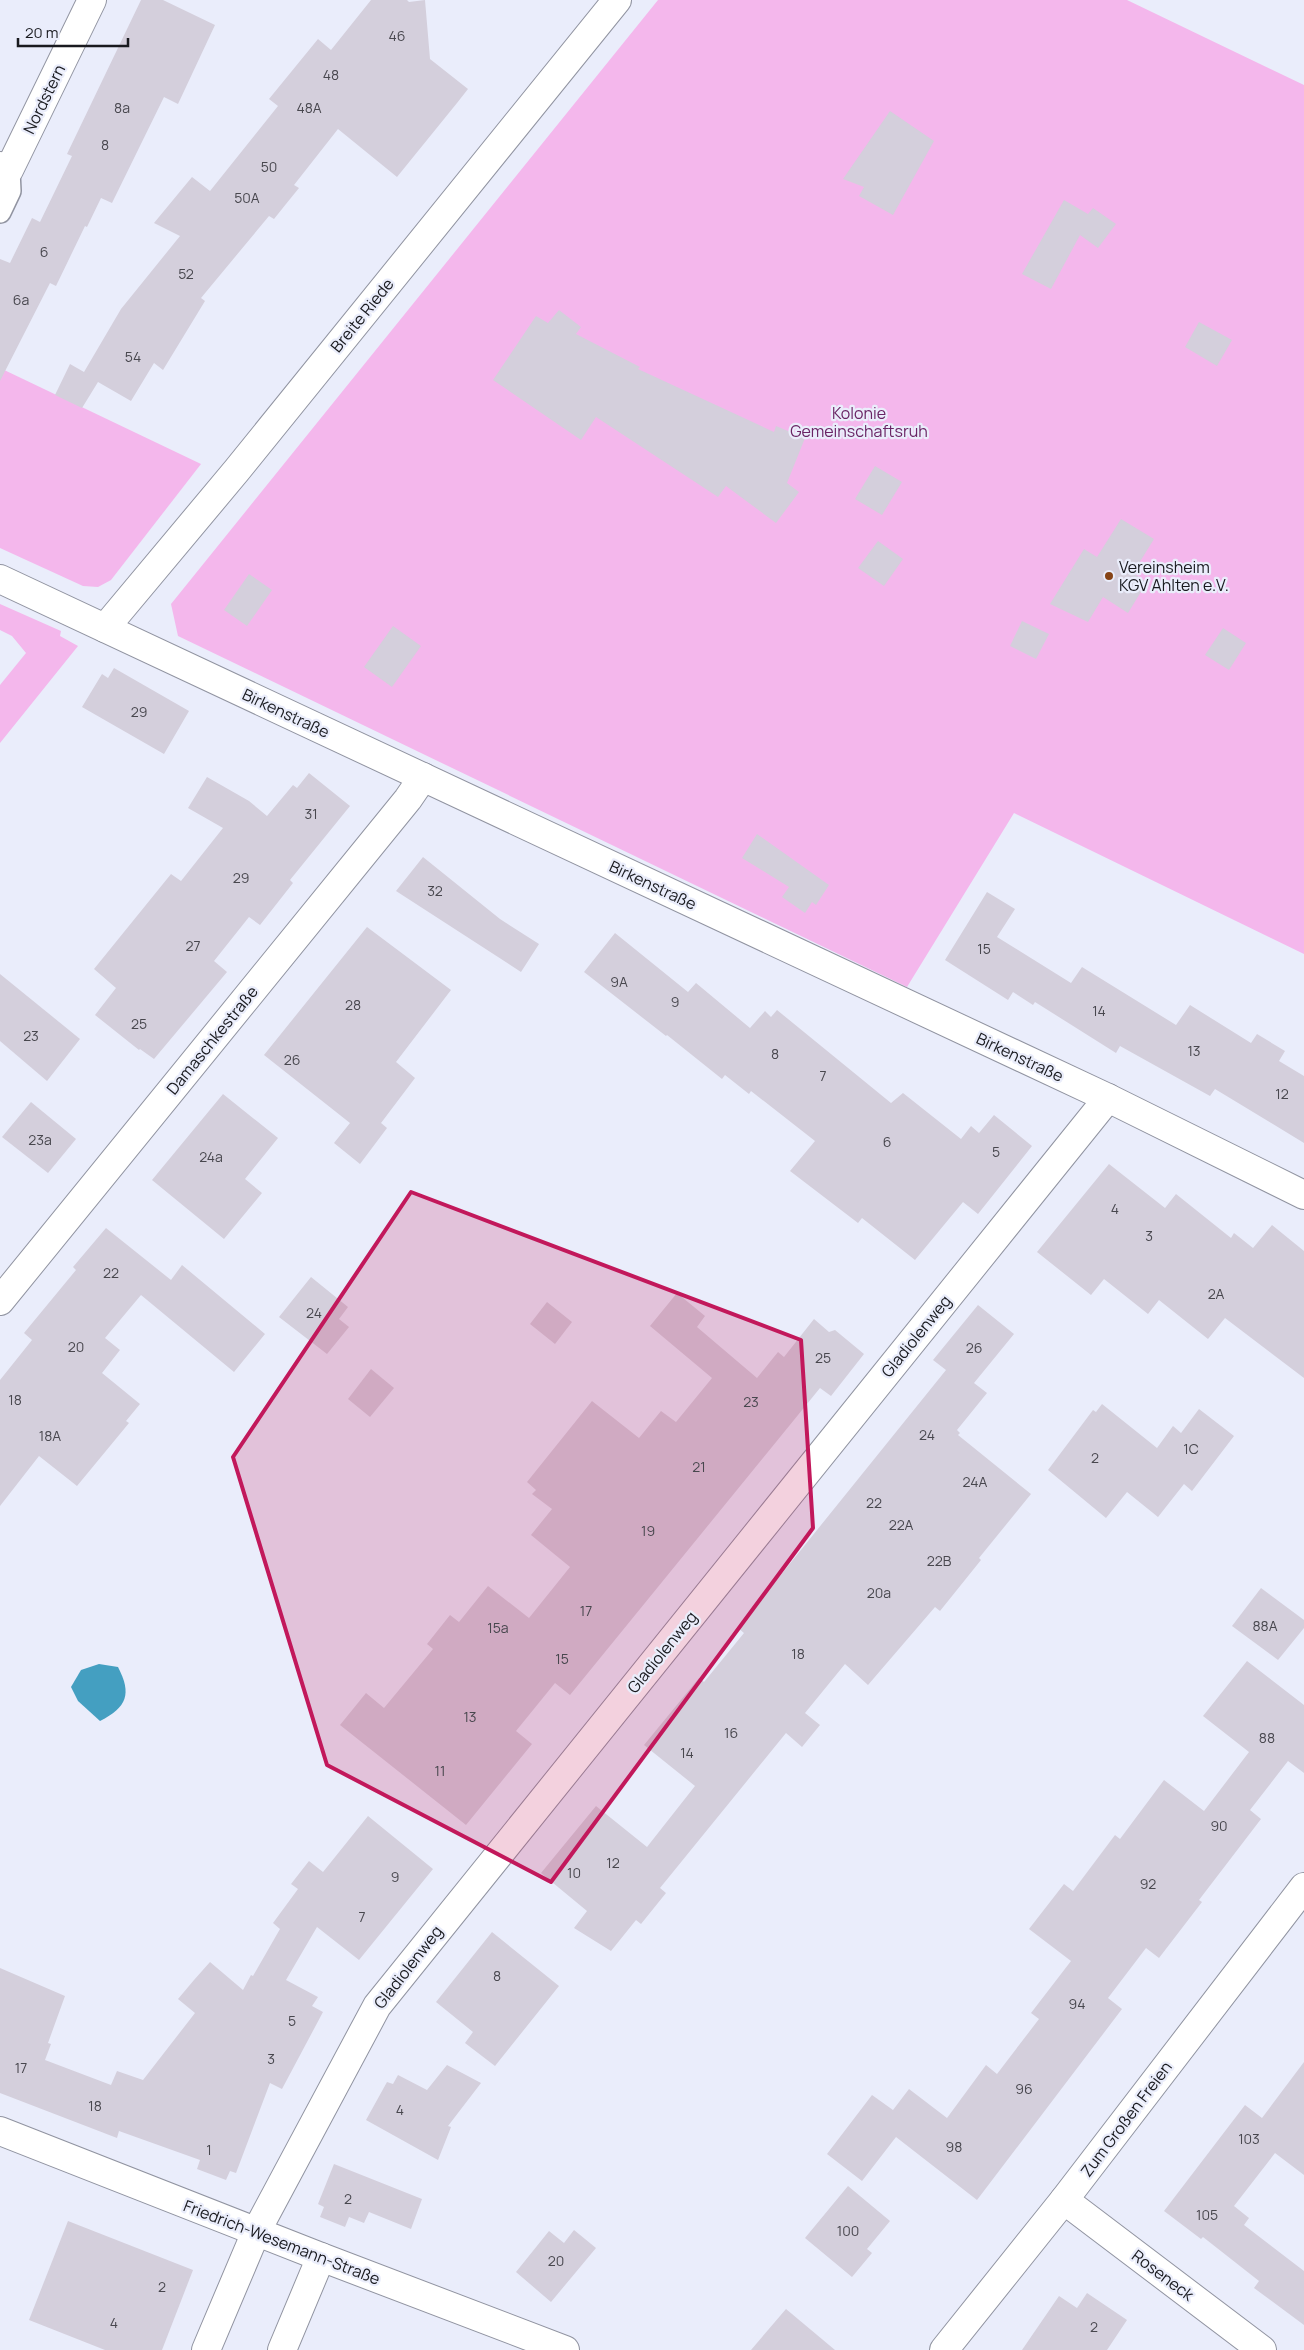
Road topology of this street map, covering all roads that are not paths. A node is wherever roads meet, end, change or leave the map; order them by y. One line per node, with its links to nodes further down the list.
1 (92, 0): 3 (street, Nordstern)
2 (617, 0): 6 (street, Breite Riede)
3 (5, 168): 4 (lane, Nordstern)
4 (0, 212)
5 (0, 579): 6 (street, Birkenstraße)
6 (105, 628): 7 (street, Birkenstraße)
7 (423, 777): 8 (street, Birkenstraße); 10 (street, Damaschkestraße)
8 (1108, 1098): 9 (street, Birkenstraße); 14 (street, Gladiolenweg)
9 (1304, 1195)
10 (0, 1301)
11 (1304, 1886): 13 (street, Zum Großen Freien)
12 (0, 2131): 14 (street, Friedrich-Wesemann-Straße)
13 (1064, 2200): 19 (street, Zum Großen Freien); 20 (street, Roseneck)
14 (256, 2232): 15 (street, Friedrich-Wesemann-Straße); 16 (street, Gladiolenweg)
15 (321, 2257): 17 (street); 18 (street, Friedrich-Wesemann-Straße)
16 (206, 2350)
17 (282, 2350)
18 (566, 2350)
19 (944, 2350)
20 (1262, 2350)

